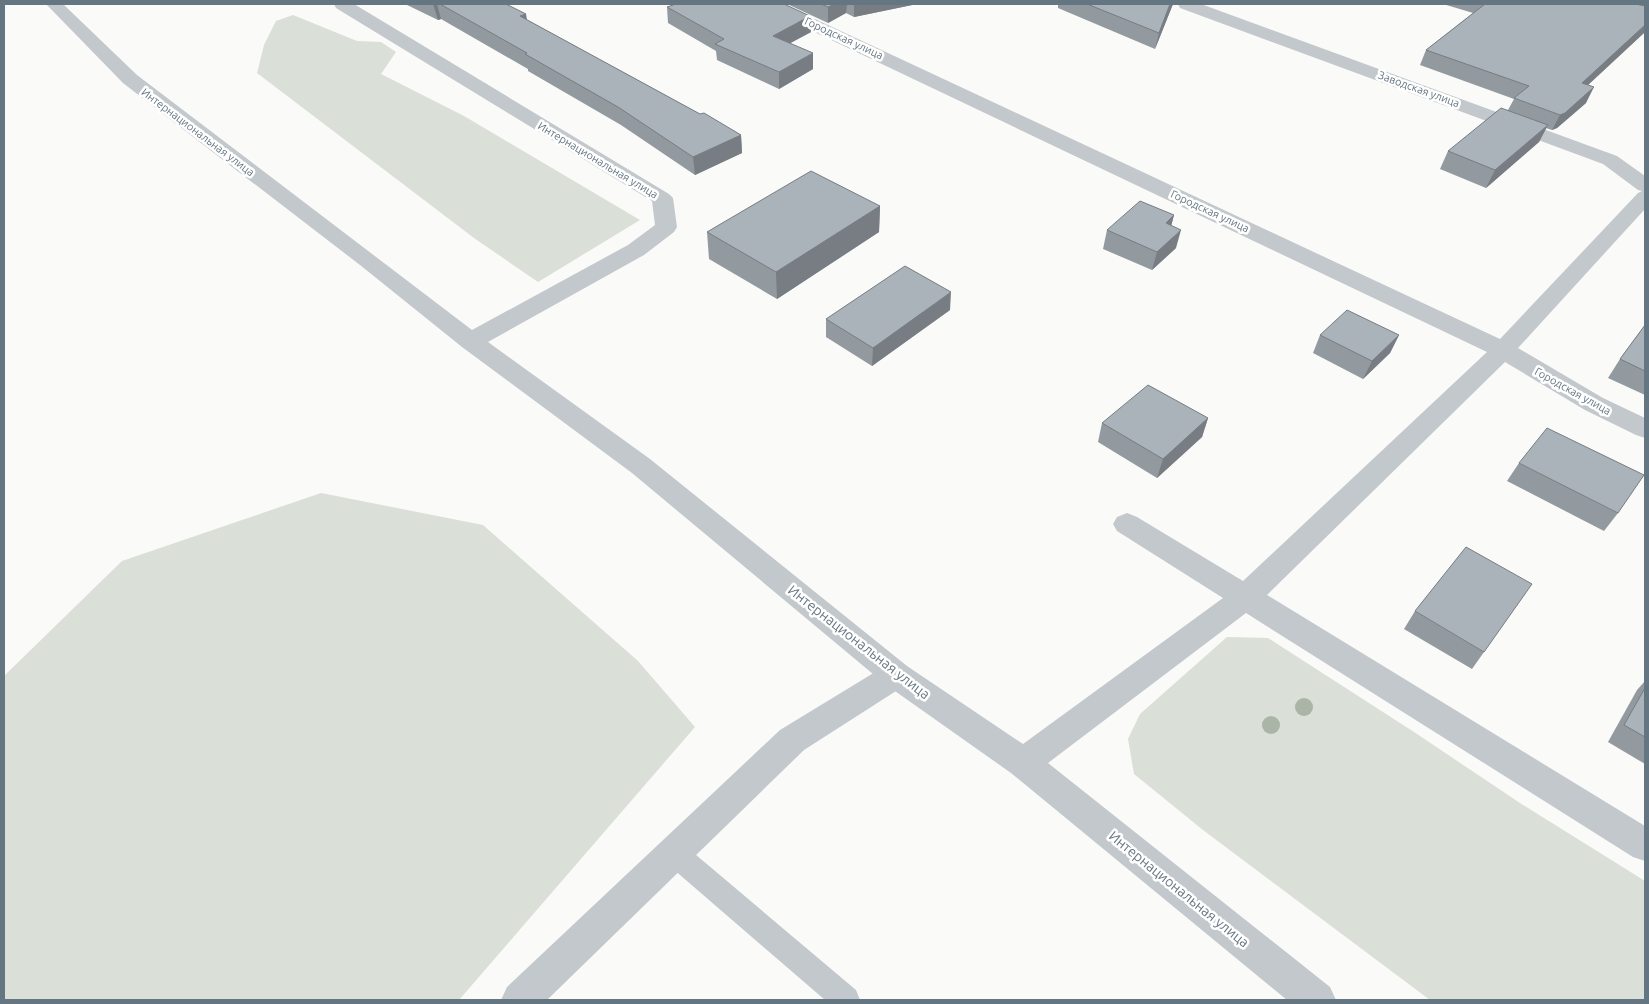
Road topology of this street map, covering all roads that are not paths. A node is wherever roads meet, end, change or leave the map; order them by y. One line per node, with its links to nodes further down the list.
1 (54, 4): 7 (street, Интернациональная улица)
2 (342, 4): 7 (street, Интернациональная улица)
3 (770, 4): 8 (street, Городская улица)
4 (1186, 4): 5 (street, Заводская улица)
5 (1645, 186)
6 (1645, 198): 8 (street)
7 (470, 341): 12 (street, Интернациональная улица)
8 (1503, 350): 9 (street, Городская улица); 11 (street)
9 (1645, 428)
10 (1127, 524): 11 (street)
11 (1246, 597): 13 (street); 14 (street)
12 (896, 675): 13 (street, Интернациональная улица); 15 (street)
13 (1023, 763): 18 (street, Интернациональная улица)
14 (1645, 845)
15 (674, 853): 16 (street); 17 (lane)
16 (520, 1000)
17 (846, 1000)
18 (1317, 1000)

